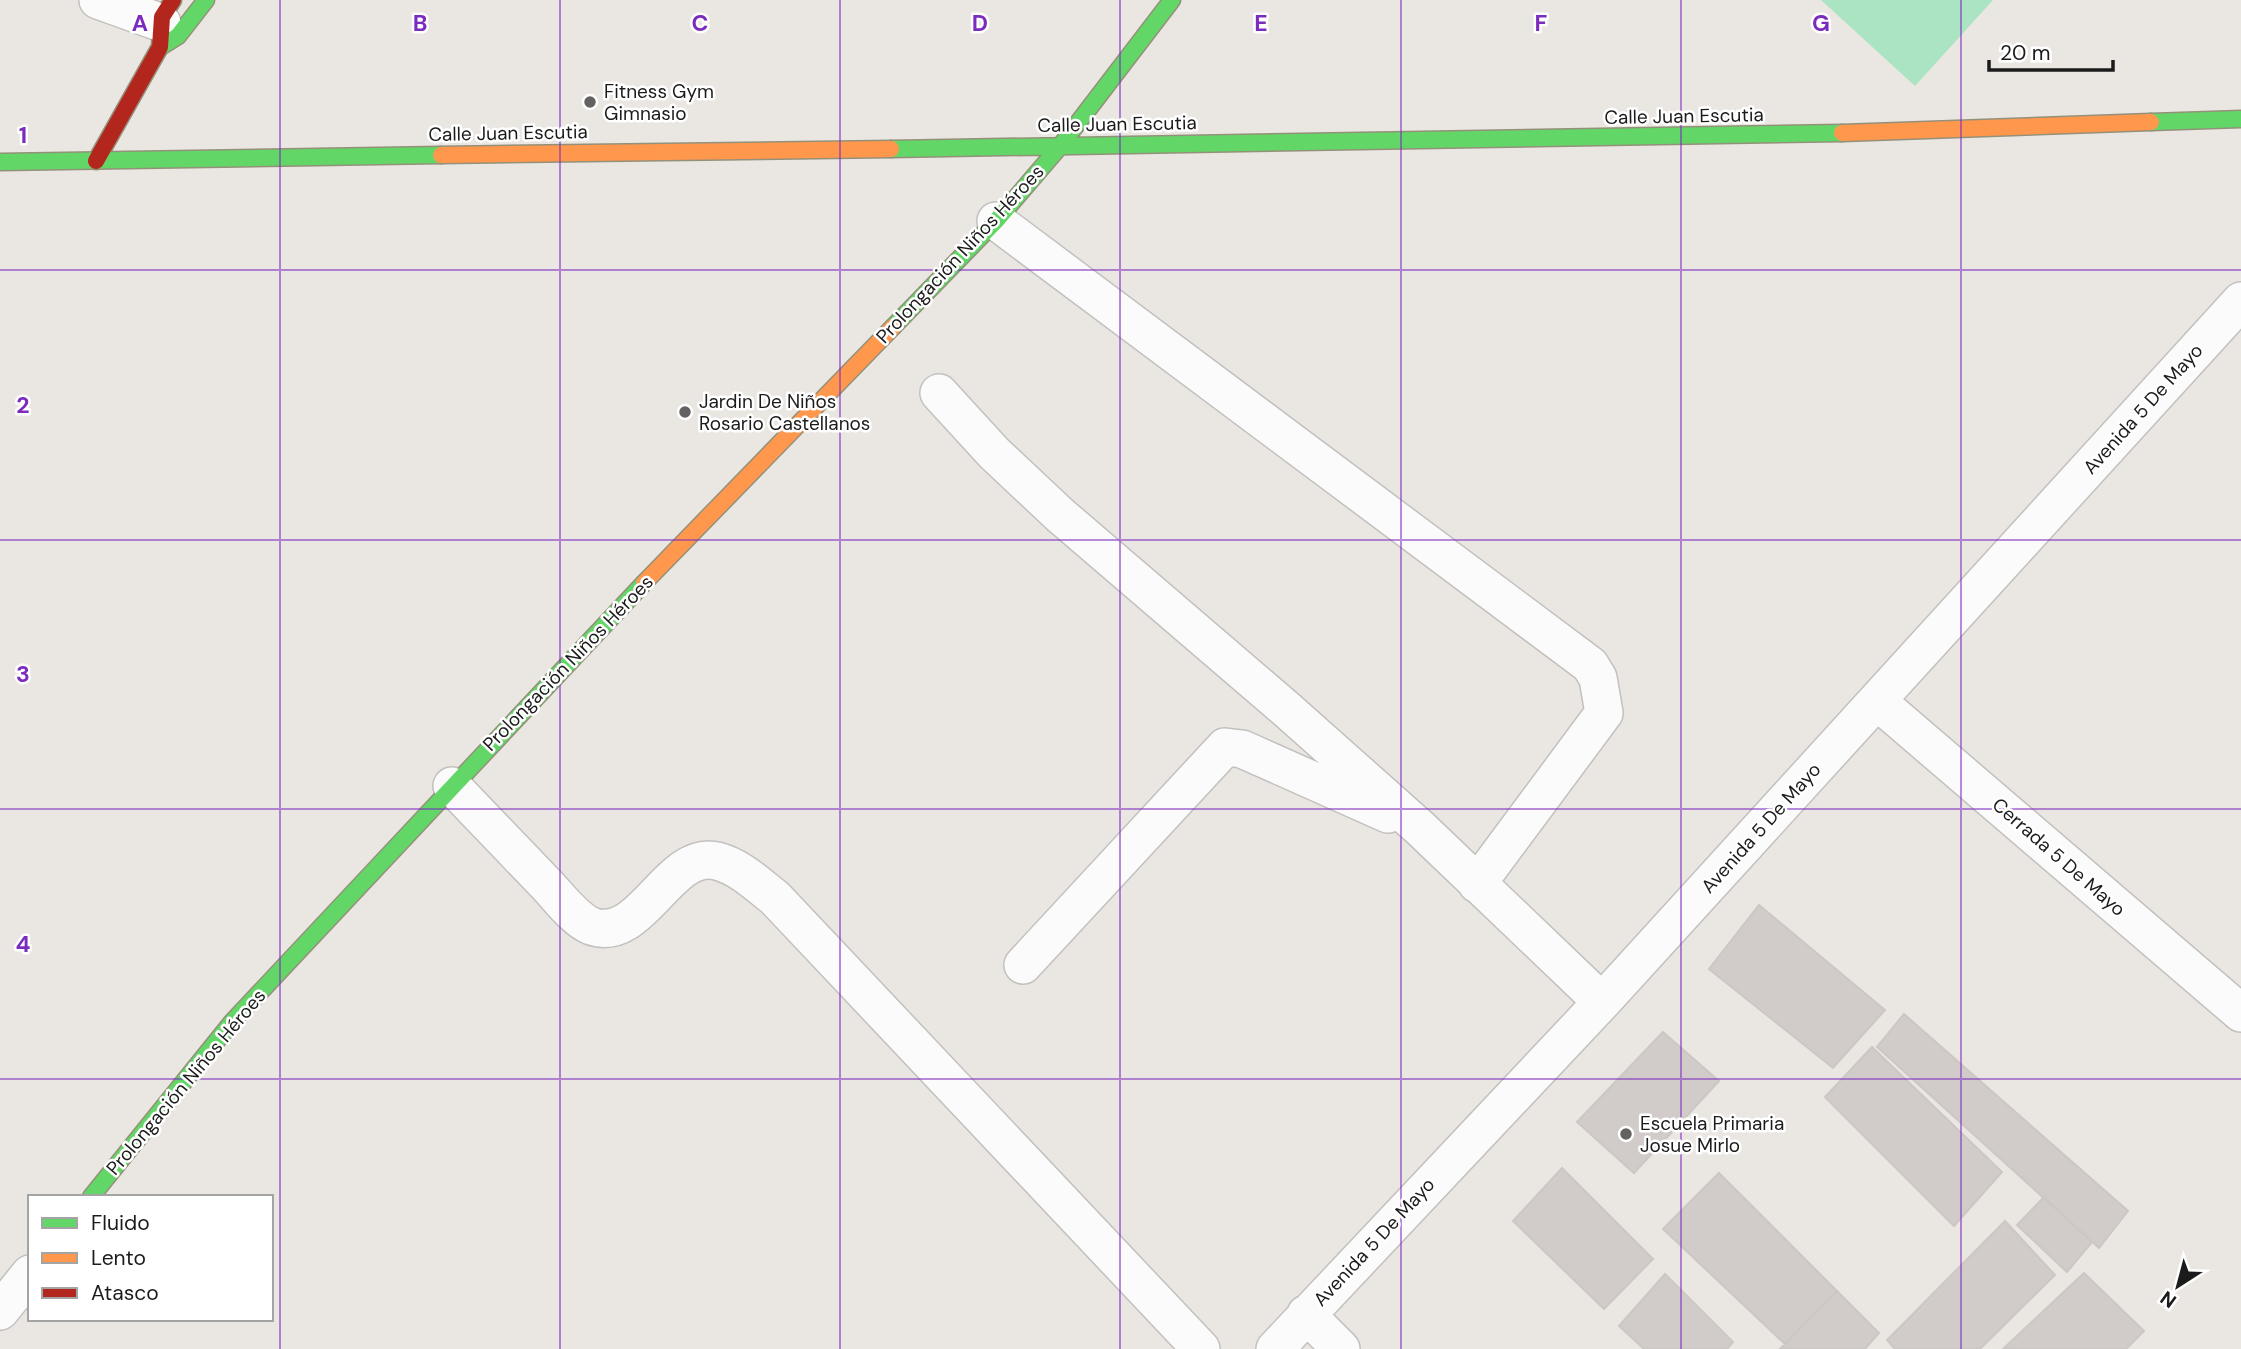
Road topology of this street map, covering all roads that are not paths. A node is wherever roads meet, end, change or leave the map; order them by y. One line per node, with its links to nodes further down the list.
1 (98, 0): 4 (street)
2 (206, 0): 4 (street)
3 (1172, 0): 6 (street, Prolongación Niños Héroes)
4 (165, 24): 7 (street)
5 (2238, 120): 6 (street, Calle Juan Escutia)
6 (1061, 145): 7 (street, Calle Juan Escutia); 9 (street, Prolongación Niños Héroes)
7 (96, 161): 8 (street, Calle Juan Escutia)
8 (0, 162)
9 (996, 220): 13 (street, Prolongación Niños Héroes); 15 (street)
10 (2241, 301): 12 (street, Avenida 5 De Mayo)
11 (939, 393): 14 (street)
12 (1877, 701): 17 (street, Avenida 5 De Mayo); 18 (street, Cerrada 5 De Mayo)
13 (452, 786): 19 (street, Prolongación Niños Héroes); 23 (street)
14 (1420, 828): 15 (street); 16 (street)
15 (1477, 884): 17 (street)
16 (1023, 965)
17 (1602, 1002): 22 (street, Avenida 5 De Mayo)
18 (2241, 1013)
19 (94, 1195)
20 (28, 1276): 21 (street)
21 (0, 1311)
22 (1306, 1314): 24 (street, Avenida 5 De Mayo); 25 (street)
23 (1200, 1349)
24 (1275, 1349)
25 (1341, 1349)

